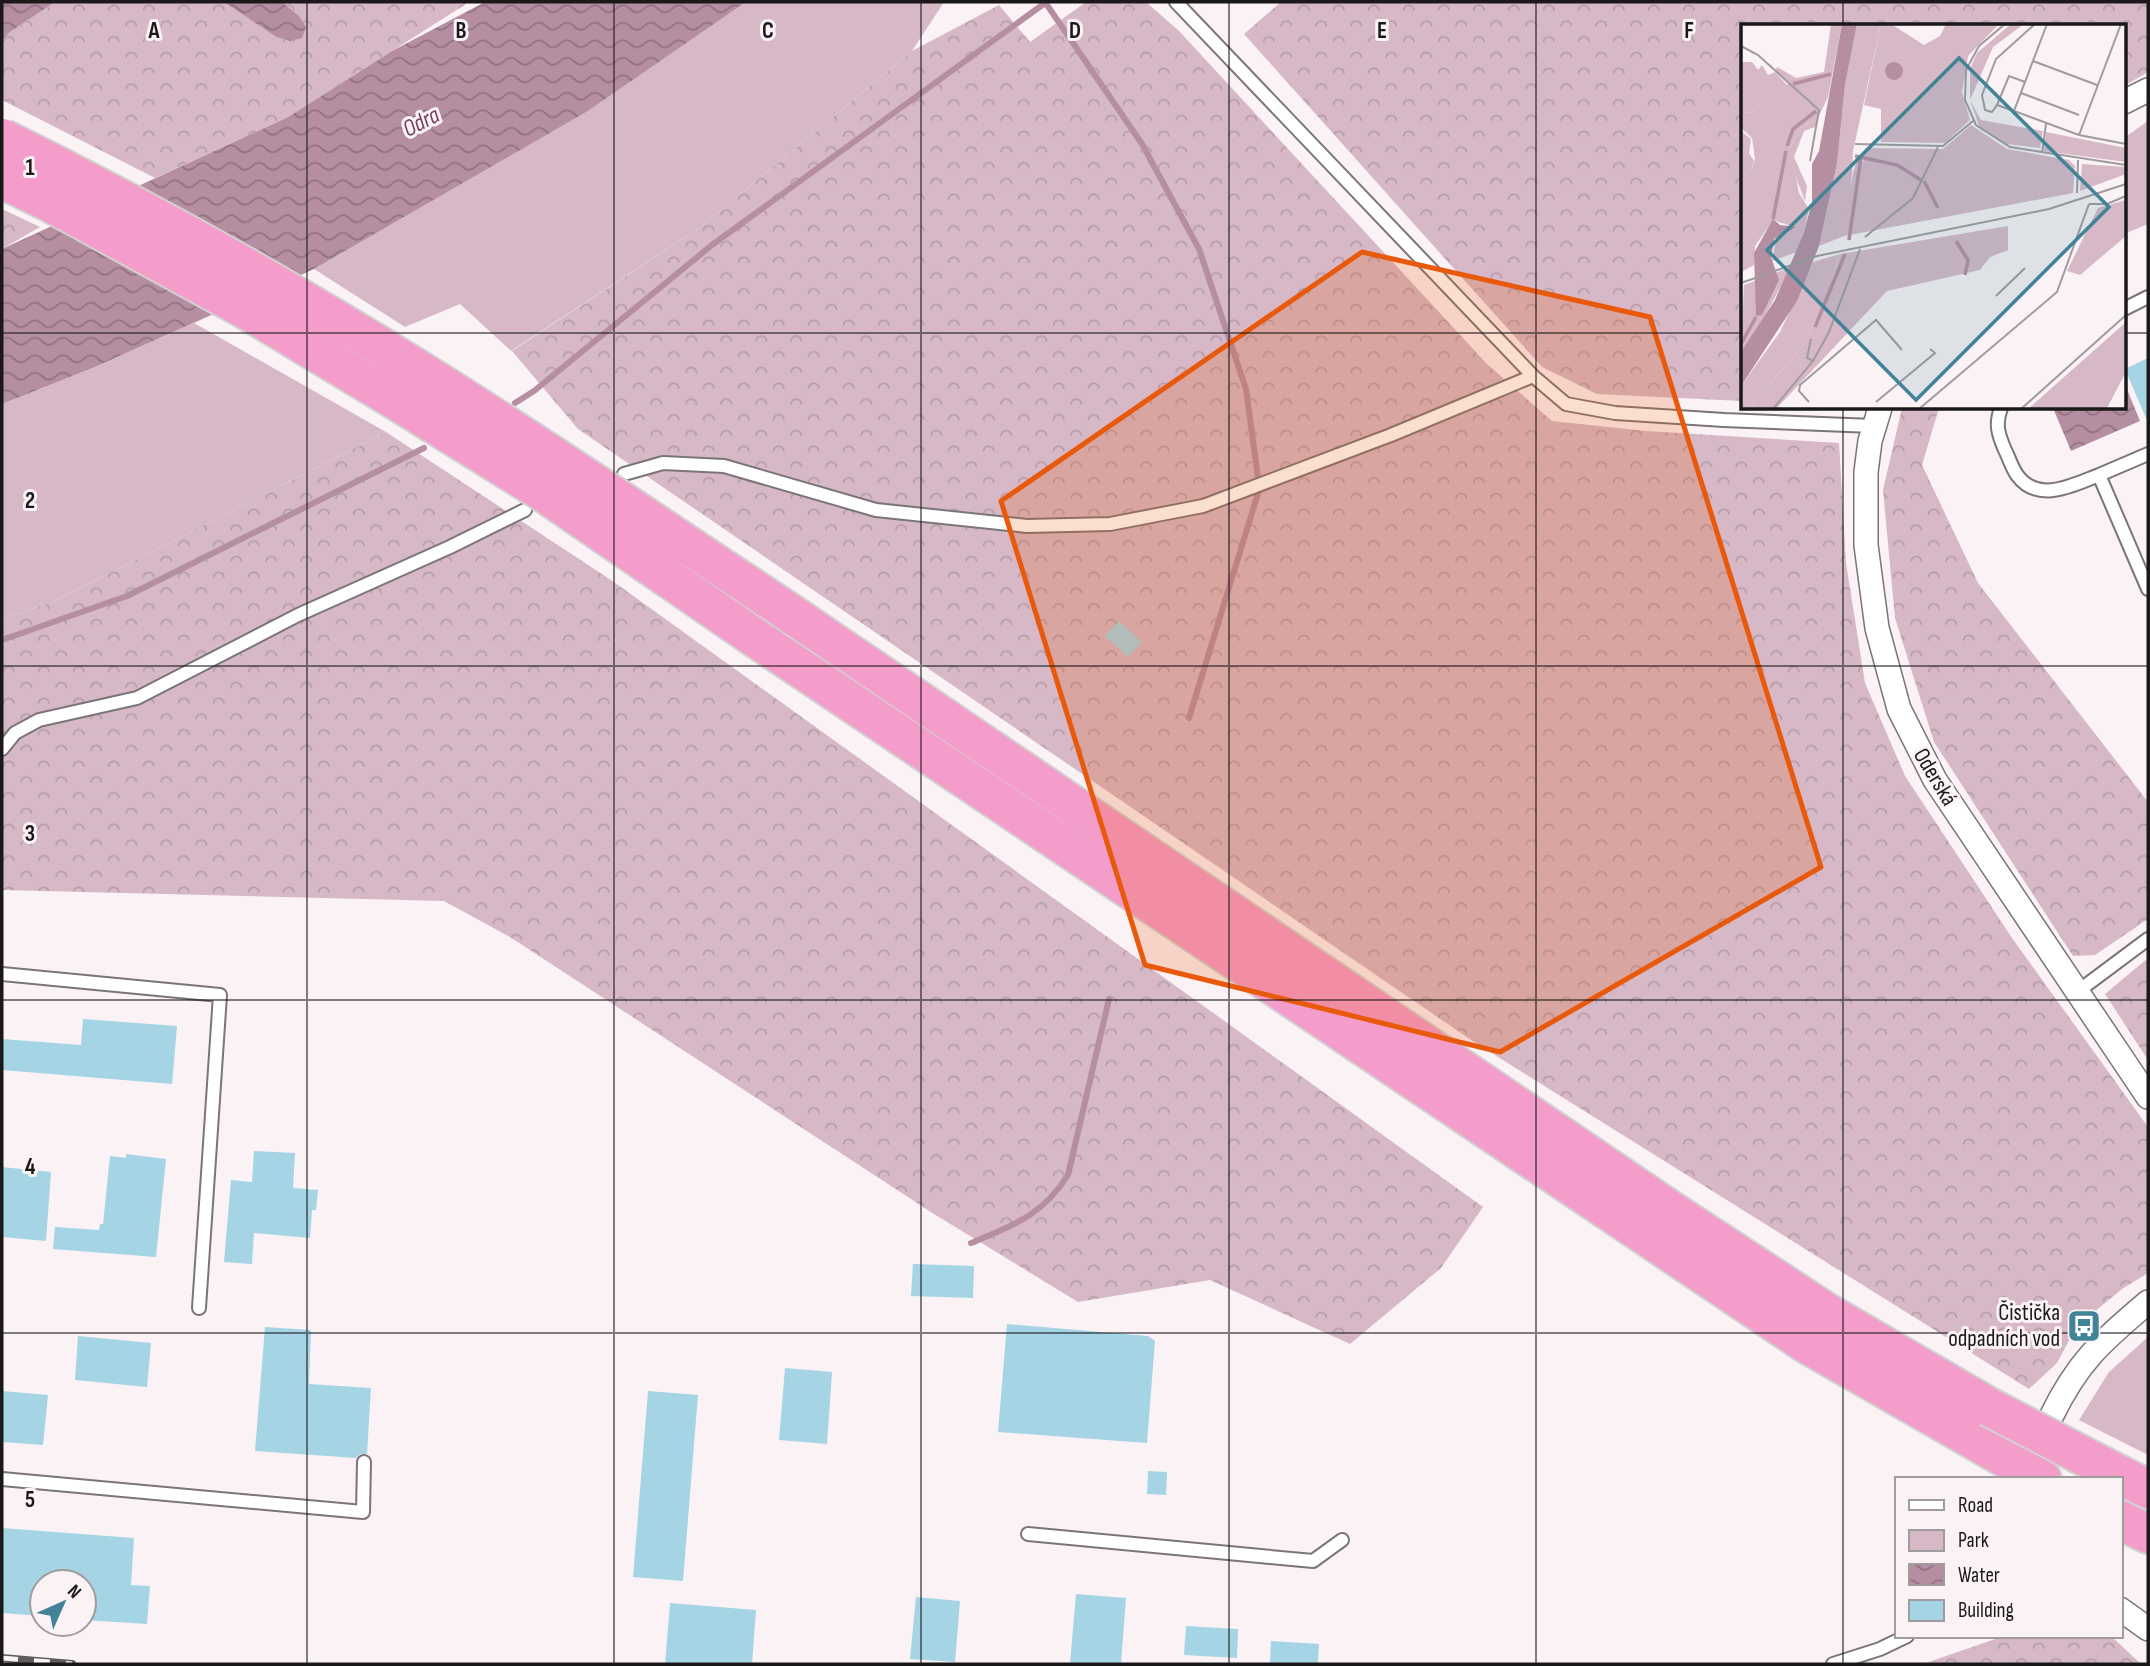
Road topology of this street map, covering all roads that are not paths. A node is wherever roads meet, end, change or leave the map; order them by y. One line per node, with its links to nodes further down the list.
1 (1175, 2): 8 (lane)
2 (2148, 90): 3 (street)
3 (2126, 101)
4 (2, 138): 27 (highway, bridge)
5 (2, 179): 25 (highway, bridge)
6 (2148, 298): 7 (lane)
7 (2126, 308)
8 (1533, 376): 10 (lane); 12 (lane)
9 (2000, 410): 13 (lane)
10 (1877, 417): 19 (street, Oderská)
11 (2148, 454): 13 (lane)
12 (624, 474)
13 (2099, 475): 15 (lane)
14 (525, 510): 16 (lane)
15 (2148, 589)
16 (2, 749)
17 (2148, 939): 19 (lane)
18 (2, 974): 22 (lane)
19 (2077, 992): 20 (street, Oderská)
20 (2148, 1097)
21 (2148, 1302): 23 (street)
22 (199, 1308)
23 (2051, 1417)
24 (364, 1462): 26 (lane)
25 (2038, 1477)
26 (2, 1479)
27 (2133, 1481)
28 (2122, 1521): 30 (highway)
29 (1028, 1534): 31 (lane)
30 (2148, 1534)
31 (1342, 1541)
32 (2122, 1610): 33 (street)
33 (2148, 1629)
34 (1903, 1638): 35 (lane)
35 (1833, 1664)

